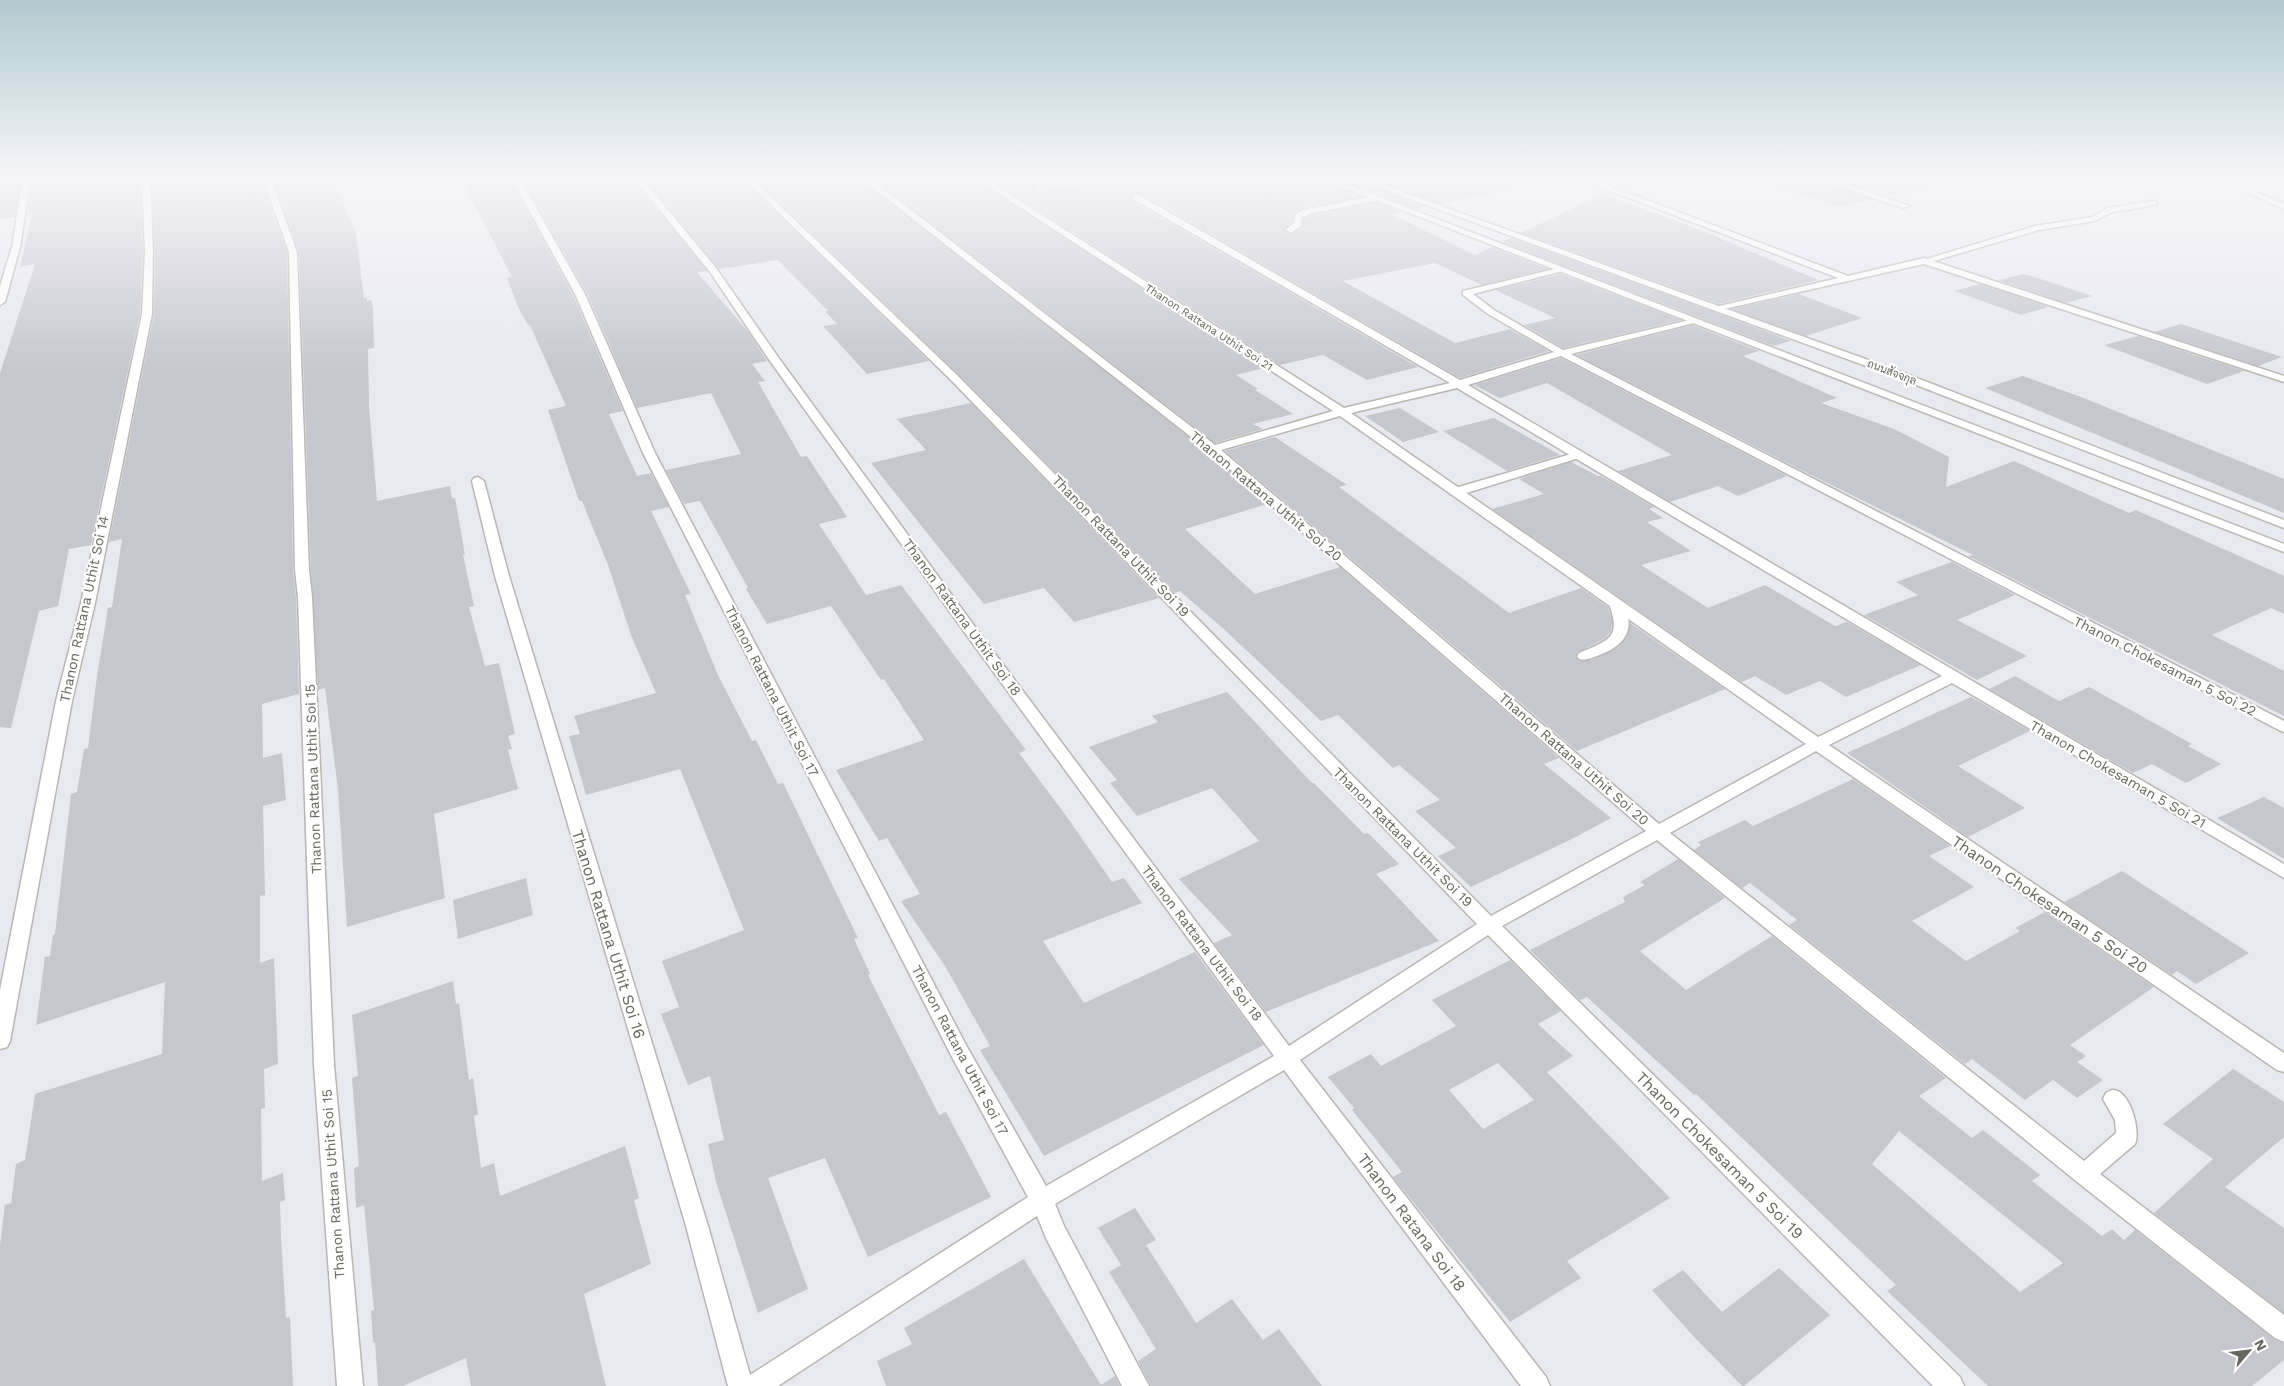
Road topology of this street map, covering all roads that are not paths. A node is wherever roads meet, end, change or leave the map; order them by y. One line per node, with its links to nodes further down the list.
1 (17, 241): 19 (street)
2 (149, 241): 42 (street, Thanon Rattana Uthit Soi 14)
3 (289, 241): 49 (street, Thanon Rattana Uthit Soi 15)
4 (550, 241): 47 (street, Thanon Rattana Uthit Soi 17)
5 (689, 241): 43 (street, Thanon Rattana Uthit Soi 18)
6 (814, 241): 41 (street, Thanon Rattana Uthit Soi 19)
7 (945, 241): 28 (street, Thanon Rattana Uthit Soi 20)
8 (1076, 241): 27 (street, Thanon Rattana Uthit Soi 21)
9 (1211, 241): 25 (street, Thanon Chokesaman 5 Soi 21)
10 (1485, 241): 15 (street, ถนนสัจจกุล)
11 (1505, 241): 15 (street)
12 (1527, 241): 20 (street, ถนนสัจจกุล)
13 (1747, 241): 18 (street)
14 (1993, 241): 16 (street)
15 (1514, 252): 17 (street, ถนนสัจจกุล)
16 (1924, 260): 18 (street); 24 (street)
17 (1560, 269): 21 (street, ถนนสัจจกุล); 22 (street, Thanon Chokesaman 5 Soi 22)
18 (1849, 279): 20 (street)
19 (0, 302)
20 (1718, 309): 23 (street, ถนนสัจจกุล)
21 (1691, 320): 22 (street); 26 (street, ถนนสัจจกุล)
22 (1562, 353): 25 (street); 37 (street, Thanon Chokesaman 5 Soi 22)
23 (1892, 372): 26 (street); 32 (street, ถนนสัจจกุล)
24 (2284, 378)
25 (1459, 384): 27 (street); 29 (street, Thanon Chokesaman 5 Soi 21)
26 (1866, 386): 33 (street, ถนนสัจจกุล)
27 (1342, 412): 28 (street); 31 (street, Thanon Rattana Uthit Soi 21)
28 (1213, 449): 39 (street, Thanon Rattana Uthit Soi 20)
29 (1578, 455): 31 (street); 36 (street, Thanon Chokesaman 5 Soi 21)
30 (478, 481): 50 (street, Thanon Rattana Uthit Soi 16)
31 (1456, 492): 34 (street, Thanon Rattana Uthit Soi 21)
32 (2284, 524)
33 (2284, 548)
34 (1616, 604): 35 (street); 38 (street, Thanon Chokesaman 5 Soi 20)
35 (1584, 656)
36 (1952, 677): 38 (street); 40 (street, Thanon Chokesaman 5 Soi 21)
37 (2284, 727)
38 (1817, 744): 39 (street); 44 (street, Thanon Chokesaman 5 Soi 20)
39 (1658, 832): 41 (street); 46 (street, Thanon Rattana Uthit Soi 20)
40 (2284, 872)
41 (1489, 925): 43 (street); 54 (street, Thanon Chokesaman 5 Soi 19)
42 (0, 1041)
43 (1287, 1058): 47 (street); 53 (street, Thanon Ratana Soi 18)
44 (2284, 1064)
45 (2113, 1099): 46 (street)
46 (2084, 1174): 48 (street, Thanon Rattana Uthit Soi 20)
47 (1042, 1200): 51 (street); 52 (street, Thanon Rattana Uthit Soi 17)
48 (2284, 1330)
49 (350, 1386)
50 (742, 1386)
51 (756, 1386)
52 (1136, 1386)
53 (1537, 1386)
54 (1951, 1386)

